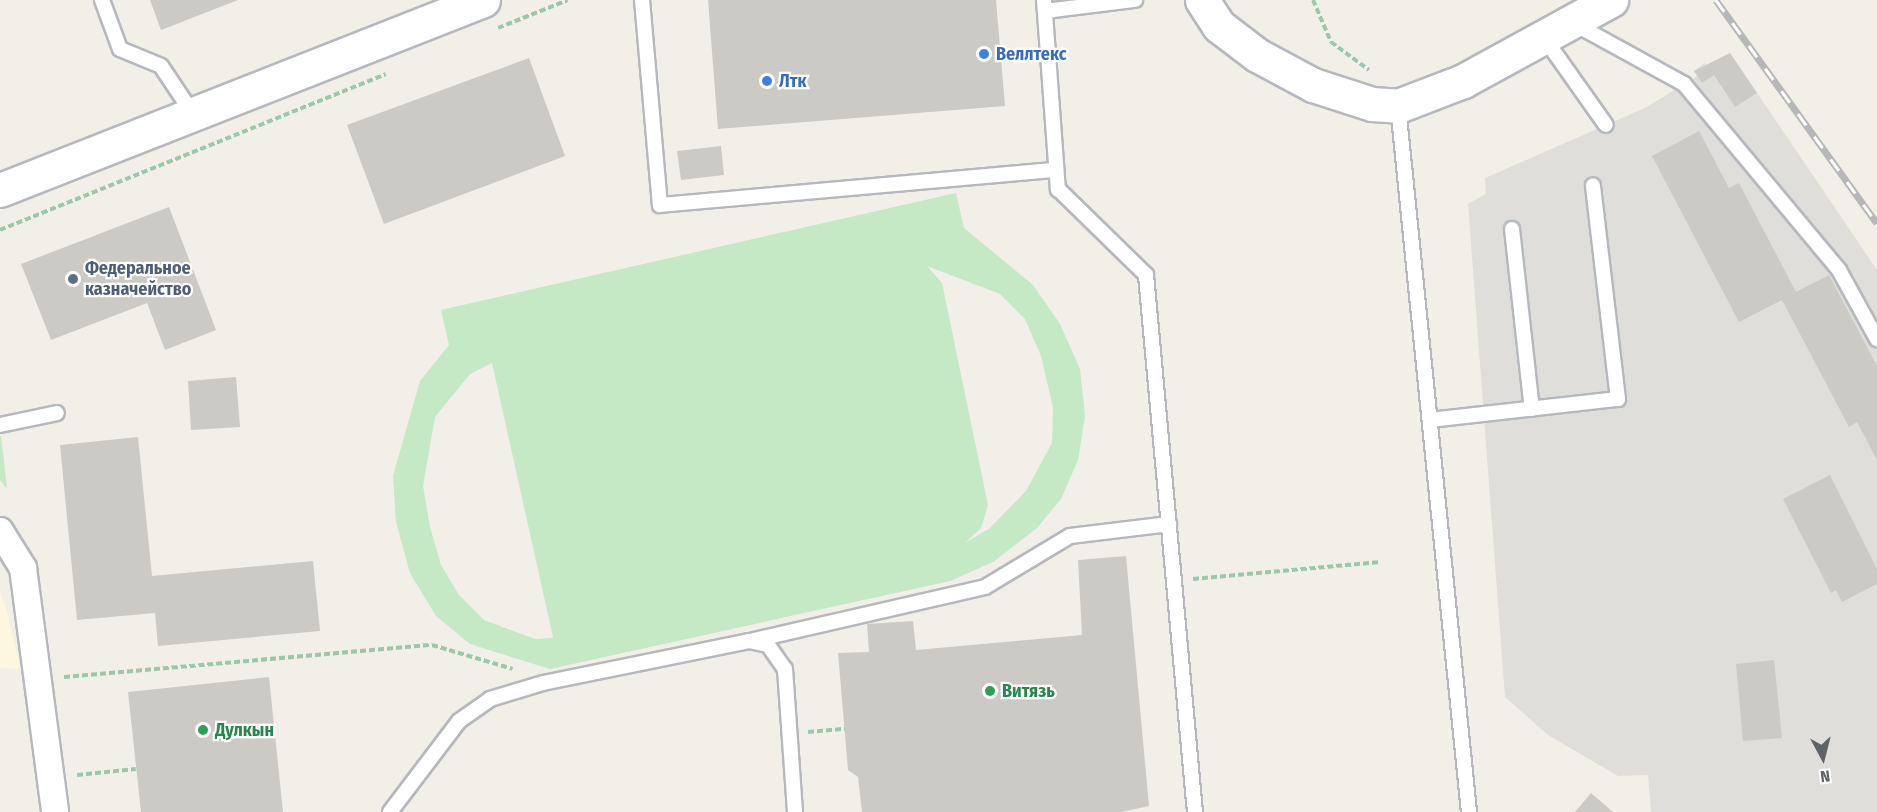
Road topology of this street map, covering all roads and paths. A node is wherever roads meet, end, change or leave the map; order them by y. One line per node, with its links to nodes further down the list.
1 (102, 0): 15 (lane)
2 (483, 0): 15 (street)
3 (568, 0): 11 (path)
4 (642, 0): 17 (lane)
5 (1135, 0): 9 (lane)
6 (1202, 0): 14 (street)
7 (1313, 0): 14 (path)
8 (1611, 0): 10 (street)
9 (1045, 6): 17 (lane)
10 (1573, 23): 12 (street); 22 (lane)
11 (492, 31)
12 (1545, 39): 14 (street); 16 (lane)
13 (393, 71): 21 (path)
14 (1385, 105): 25 (lane)
15 (193, 114): 19 (street)
16 (1606, 125)
17 (1054, 170): 27 (lane)
18 (1593, 185): 23 (lane)
19 (0, 190)
20 (1512, 229): 23 (lane)
21 (0, 230)
22 (1877, 339)
23 (1532, 409): 25 (lane)
24 (57, 413): 26 (lane)
25 (1430, 420): 42 (lane)
26 (0, 425)
27 (1169, 524): 30 (lane); 31 (lane)
28 (0, 531): 32 (street)
29 (1380, 562): 30 (path)
30 (1174, 581): 41 (lane)
31 (749, 641): 33 (lane); 35 (lane)
32 (36, 680): 33 (path); 37 (street)
33 (543, 683): 39 (lane)
34 (844, 729): 35 (path)
35 (789, 734): 40 (lane)
36 (136, 769): 37 (path)
37 (50, 778): 38 (street)
38 (55, 812)
39 (390, 812)
40 (795, 812)
41 (1195, 812)
42 (1469, 812)

